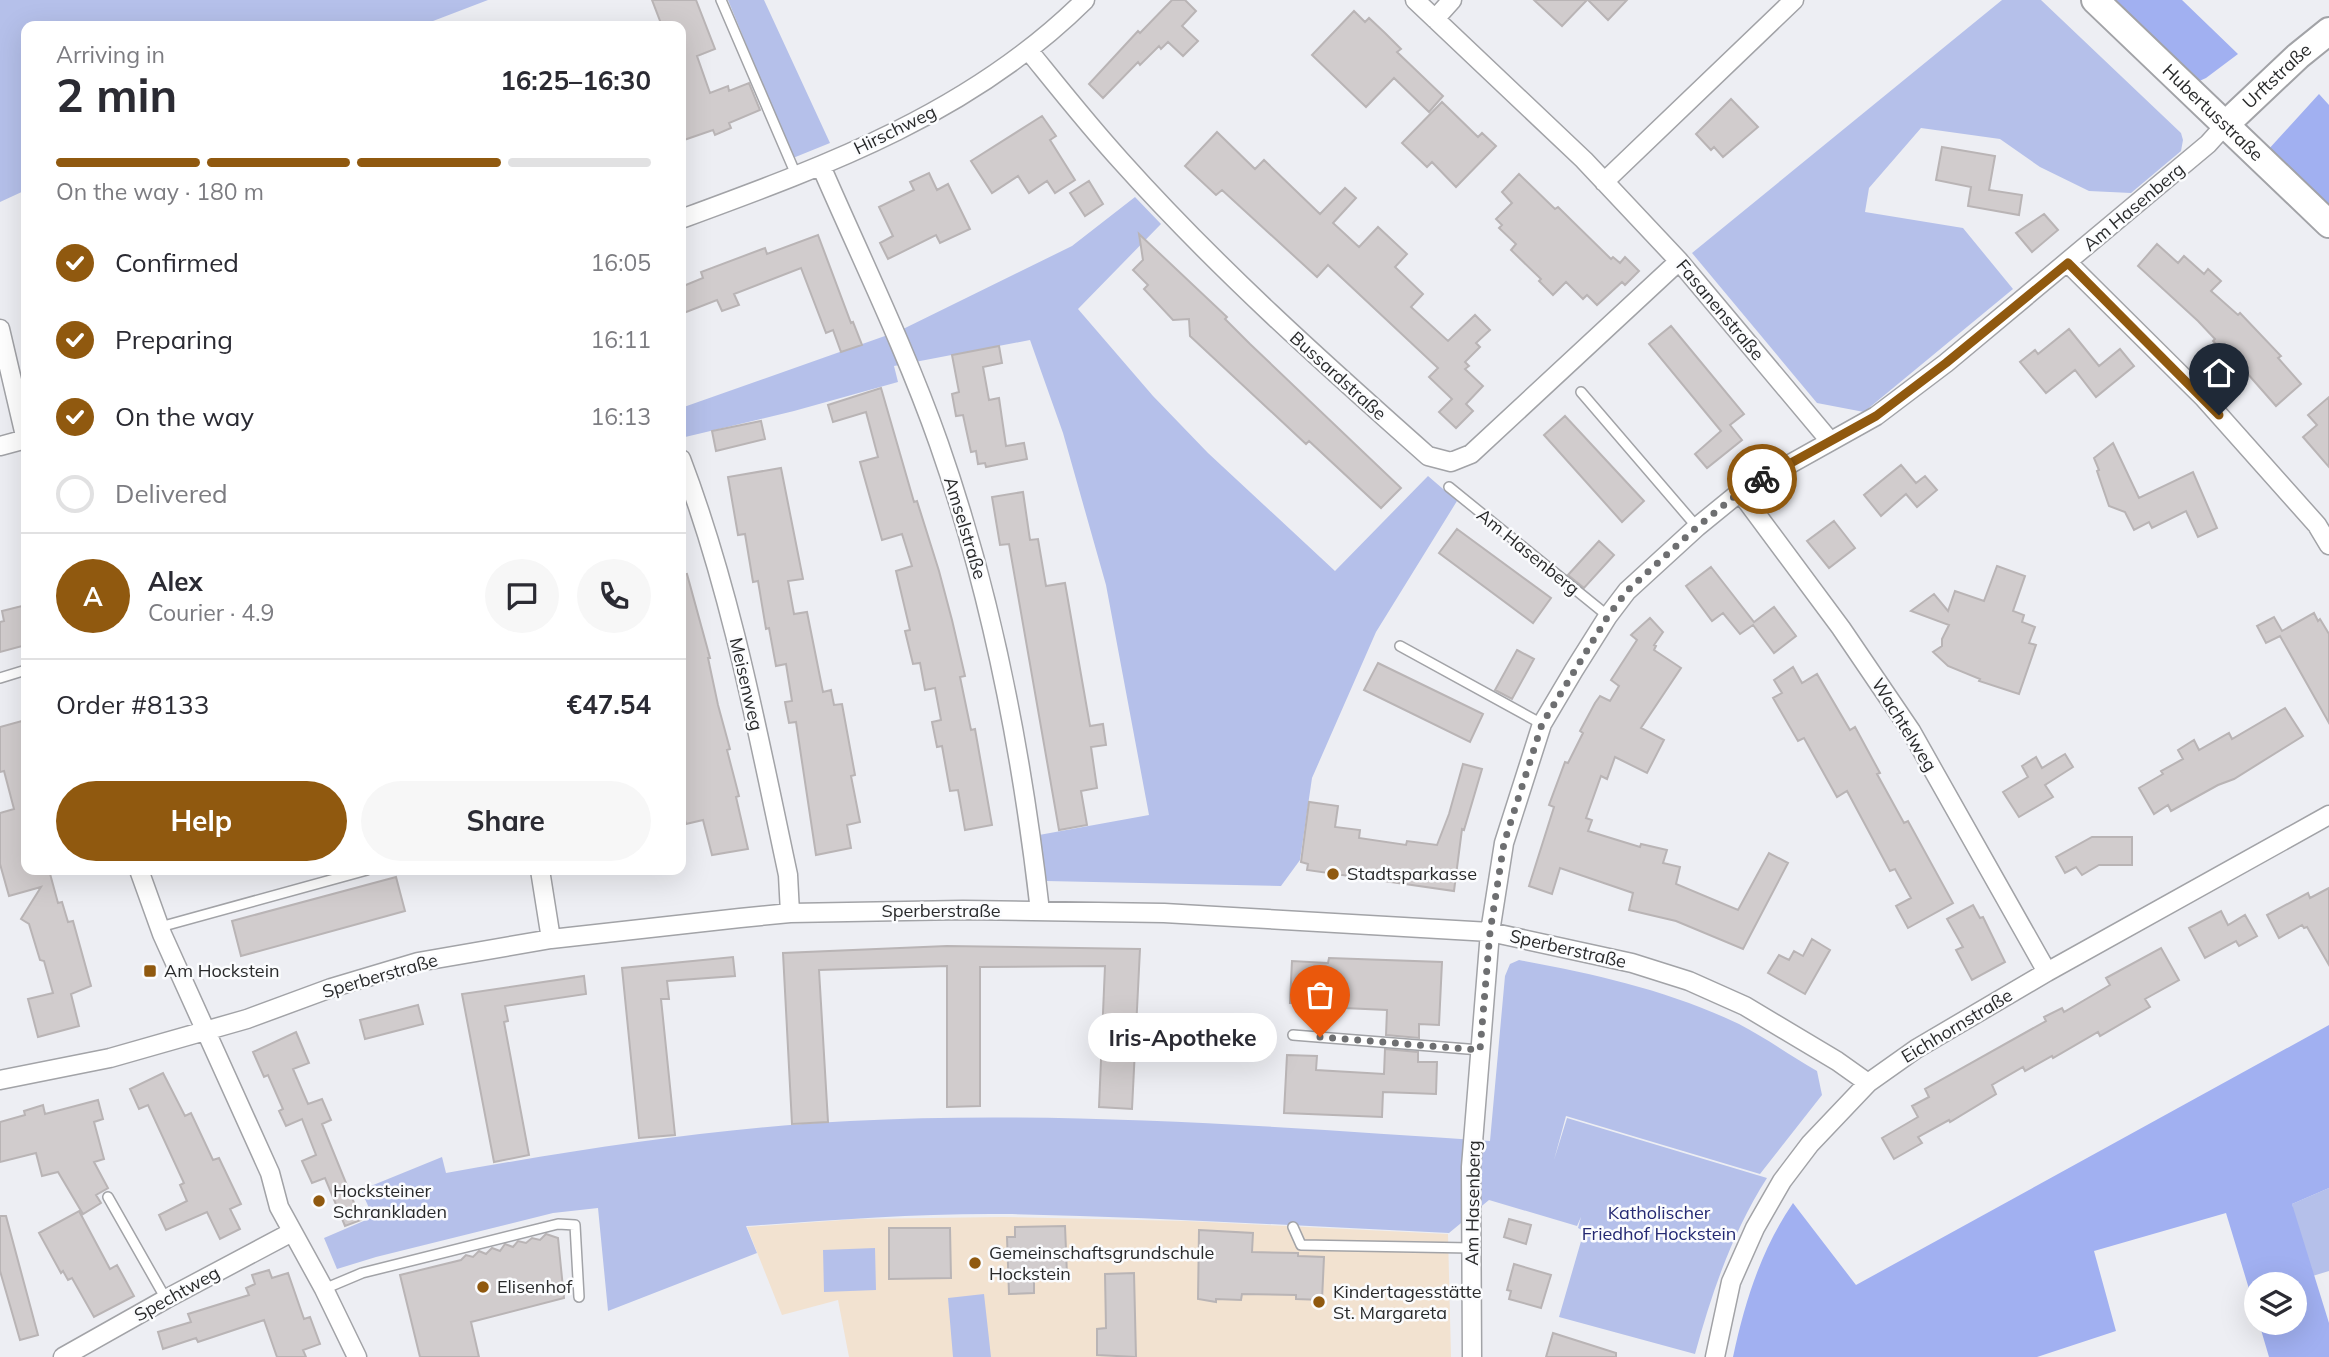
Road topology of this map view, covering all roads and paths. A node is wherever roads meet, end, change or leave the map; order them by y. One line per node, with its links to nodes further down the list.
1 (721, 0): 12 (lane)
2 (1085, 0): 9 (street, Hirschweg)
3 (1415, 0): 7 (street, Fasanenstraße)
4 (1452, 0): 7 (street)
5 (1794, 0): 13 (street)
6 (2095, 0): 10 (main road, Hubertusstraße)
7 (1435, 19): 13 (street, Fasanenstraße)
8 (2329, 32): 10 (main road, Urftstraße)
9 (1029, 51): 11 (street, Hirschweg); 16 (street, Bussardstraße)
10 (2226, 124): 15 (main road, Hubertusstraße); 17 (street, Am Hasenberg)
11 (821, 166): 12 (street, Hirschweg); 38 (street, Amselstraße)
12 (797, 177): 14 (street, Hirschweg)
13 (1604, 182): 16 (street, Fasanenstraße)
14 (686, 217)
15 (2329, 224)
16 (1679, 261): 22 (street, Fasanenstraße)
17 (2068, 263): 22 (street, Am Hasenberg); 28 (street)
18 (0, 329): 20 (street)
19 (1581, 392): 27 (lane)
20 (21, 418)
21 (21, 440): 23 (street)
22 (1830, 441): 26 (street, Am Hasenberg)
23 (0, 446)
24 (686, 472): 39 (street, Meisenweg)
25 (1449, 487): 29 (lane, Am Hasenberg)
26 (1740, 492): 27 (street, Am Hasenberg); 43 (street, Wachtelweg)
27 (1697, 527): 29 (street, Am Hasenberg)
28 (2329, 545)
29 (1608, 616): 33 (street, Am Hasenberg)
30 (1399, 646): 33 (lane)
31 (21, 672): 32 (lane)
32 (0, 678)
33 (1542, 724): 41 (street, Am Hasenberg)
34 (2329, 815): 43 (street, Eichhornstraße)
35 (141, 875): 40 (street)
36 (349, 875): 40 (lane)
37 (541, 875): 42 (street)
38 (1040, 911): 39 (street, Sperberstraße); 41 (street, Sperberstraße)
39 (790, 913): 42 (street, Sperberstraße)
40 (160, 927): 44 (street)
41 (1490, 932): 46 (street, Am Hasenberg); 48 (street, Sperberstraße)
42 (551, 939): 44 (street, Sperberstraße)
43 (2047, 972): 48 (street, Eichhornstraße)
44 (206, 1031): 47 (street, Sperberstraße); 51 (street)
45 (1293, 1035): 46 (lane)
46 (1480, 1050): 52 (street, Am Hasenberg)
47 (0, 1080)
48 (1868, 1083): 59 (street, Eichhornstraße)
49 (108, 1197): 55 (lane)
50 (1293, 1227): 52 (lane)
51 (292, 1232): 53 (street); 55 (street, Spechtweg)
52 (1471, 1248): 58 (street, Am Hasenberg)
53 (324, 1289): 54 (lane); 57 (street)
54 (579, 1297)
55 (166, 1298): 56 (street, Spechtweg)
56 (63, 1357)
57 (357, 1357)
58 (1472, 1357)
59 (1714, 1357)

